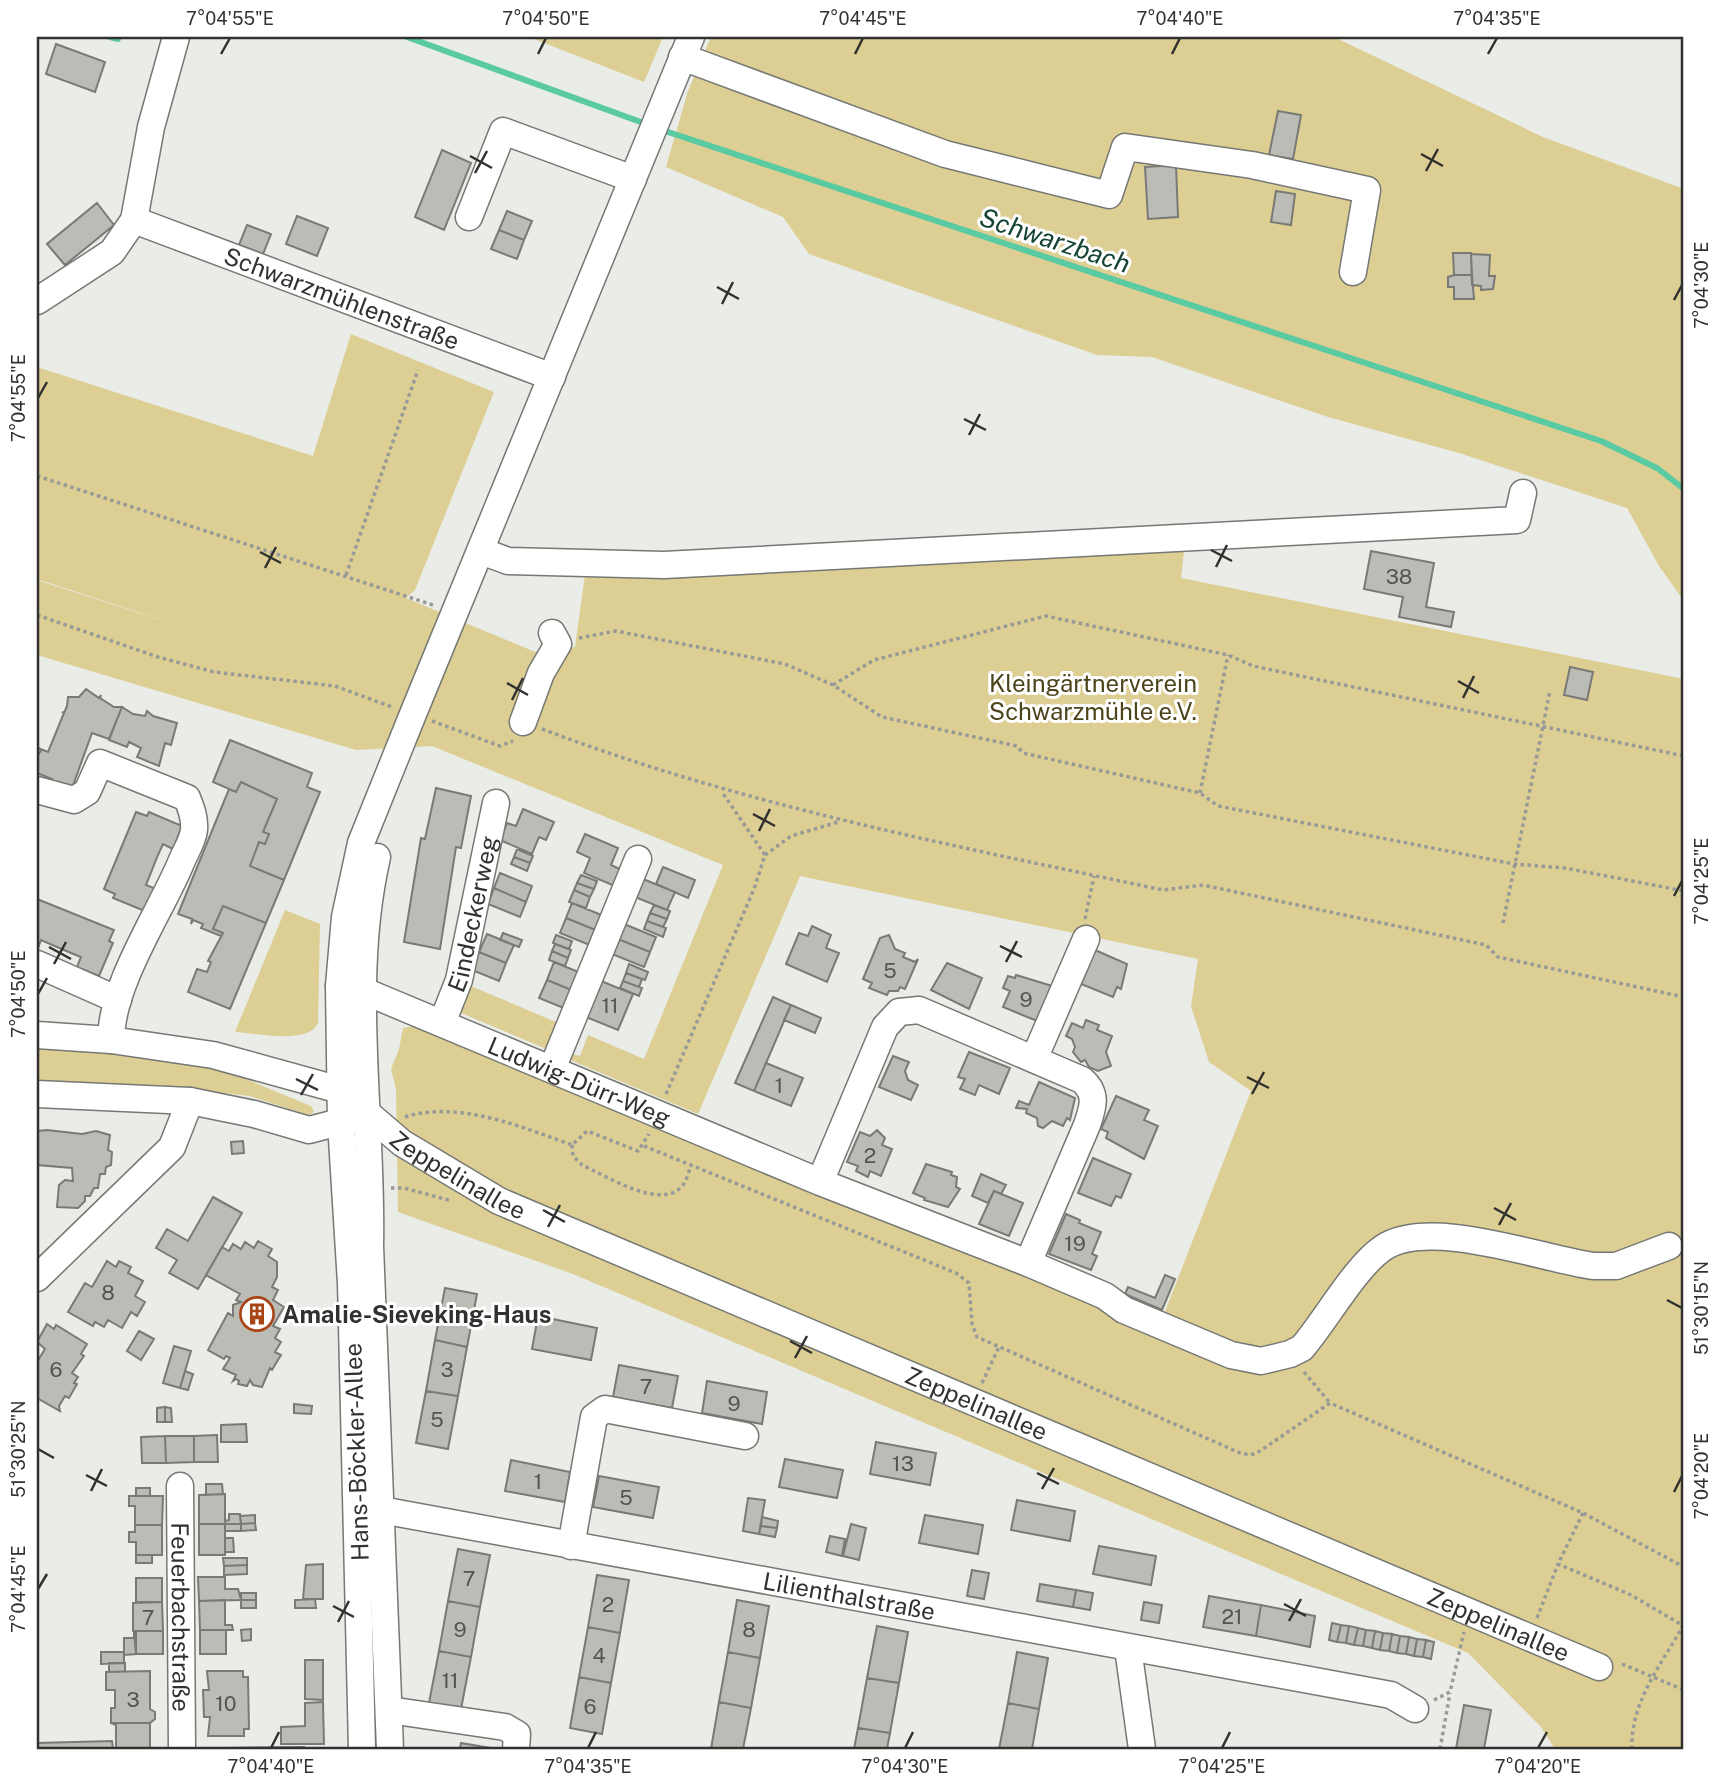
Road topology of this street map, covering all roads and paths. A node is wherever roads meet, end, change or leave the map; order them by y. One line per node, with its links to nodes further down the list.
1 (176, 37): 5 (street)
2 (686, 47): 3 (street); 6 (street)
3 (633, 179): 4 (street); 9 (street)
4 (469, 216)
5 (134, 220): 7 (street); 9 (street, Schwarzmühlenstraße)
6 (1353, 272)
7 (37, 301)
8 (418, 370): 13 (path)
9 (552, 377): 12 (street)
10 (37, 476): 13 (path)
11 (1523, 493): 12 (street)
12 (481, 551): 14 (street)
13 (346, 575): 14 (path)
14 (455, 613): 20 (street)
15 (37, 615): 20 (path)
16 (555, 639): 18 (path); 21 (street)
17 (1228, 655): 18 (path); 22 (path); 26 (path)
18 (833, 685): 26 (path)
19 (1549, 691): 22 (path)
20 (413, 714): 21 (path); 37 (street)
21 (523, 722): 25 (path)
22 (1543, 726): 23 (path); 31 (path)
23 (1684, 756)
24 (37, 790): 39 (street)
25 (721, 790): 28 (path); 29 (path)
26 (1200, 793): 31 (path)
27 (496, 803): 40 (street, Eindeckerweg)
28 (839, 821): 29 (path); 32 (path)
29 (765, 855): 48 (path)
30 (638, 859): 44 (street)
31 (1514, 864): 33 (path); 34 (path)
32 (1094, 876): 35 (path); 38 (path)
33 (1684, 891)
34 (1503, 923)
35 (1086, 939): 43 (street)
36 (37, 964): 39 (street)
37 (352, 989): 40 (street, Ludwig-Dürr-Weg); 45 (street, Hans-Böckler-Allee); 49 (street, Hans-Böckler-Allee)
38 (1684, 997)
39 (118, 1000): 42 (street)
40 (442, 1023): 44 (street, Ludwig-Dürr-Weg)
41 (37, 1035): 42 (street, Zeppelinallee)
42 (111, 1040): 45 (street, Zeppelinallee)
43 (1034, 1059): 54 (street); 58 (street)
44 (552, 1069): 48 (street, Ludwig-Dürr-Weg)
45 (340, 1090): 49 (street, Zeppelinallee); 50 (street, Hans-Böckler-Allee)
46 (37, 1094): 47 (street, Zeppelinallee)
47 (190, 1101): 50 (street, Zeppelinallee); 59 (street)
48 (657, 1114): 52 (path); 54 (street, Ludwig-Dürr-Weg)
49 (373, 1119): 50 (street, Zeppelinallee); 51 (path); 55 (street, Hans-Böckler-Allee); 62 (street, Zeppelinallee)
50 (341, 1123): 66 (street, Hans-Böckler-Allee)
51 (572, 1145): 52 (path); 53 (path)
52 (644, 1146): 53 (path)
53 (691, 1165): 60 (path)
54 (820, 1182): 58 (street, Ludwig-Dürr-Weg)
55 (372, 1188): 56 (path); 66 (street, Hans-Böckler-Allee)
56 (456, 1202)
57 (1668, 1246): 61 (street)
58 (1028, 1263): 61 (street, Ludwig-Dürr-Weg)
59 (37, 1278)
60 (999, 1347): 62 (path); 63 (path)
61 (1290, 1354): 63 (path)
62 (973, 1402): 71 (street, Zeppelinallee)
63 (1329, 1403): 67 (path)
64 (745, 1436): 68 (street)
65 (180, 1486): 81 (street, Feuerbachstraße)
66 (369, 1510): 68 (street, Lilienthalstraße); 80 (street, Hans-Böckler-Allee); 82 (street, Hans-Böckler-Allee)
67 (1583, 1513): 69 (path); 70 (path)
68 (571, 1546): 74 (street, Lilienthalstraße)
69 (1558, 1564): 72 (path); 73 (path)
70 (1684, 1567)
71 (1468, 1613): 73 (street, Zeppelinallee); 78 (path)
72 (1684, 1625): 76 (path)
73 (1529, 1638): 75 (street, Zeppelinallee)
74 (1128, 1648): 79 (street, Lilienthalstraße); 85 (street)
75 (1599, 1667): 76 (path)
76 (1653, 1677): 77 (path); 87 (path)
77 (1684, 1690)
78 (1450, 1692): 79 (path); 86 (path)
79 (1415, 1709)
80 (389, 1710): 83 (street, Hans-Böckler-Allee); 84 (street)
81 (182, 1749)
82 (362, 1749)
83 (390, 1749)
84 (516, 1749)
85 (1142, 1749)
86 (1440, 1749)
87 (1632, 1749)

